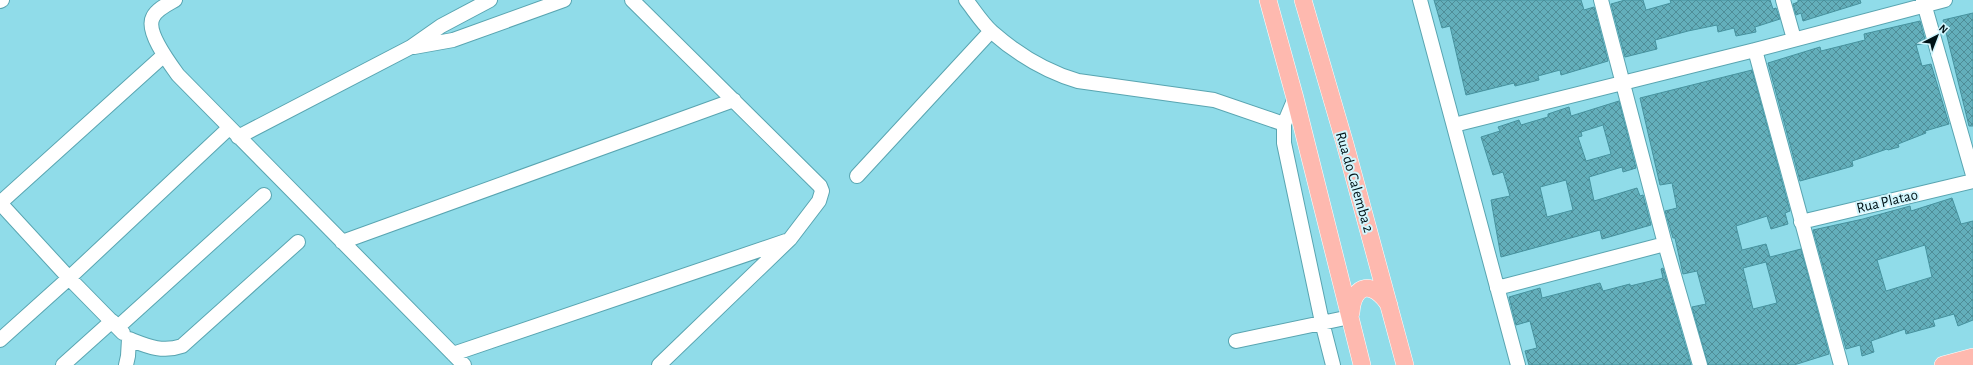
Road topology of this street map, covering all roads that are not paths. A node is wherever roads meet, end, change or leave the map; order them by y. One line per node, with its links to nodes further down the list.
1 (175, 0): 17 (street)
2 (490, 0): 15 (street)
3 (564, 0): 15 (street)
4 (632, 0): 20 (street)
5 (966, 0): 13 (street)
6 (1268, 0): 19 (main road)
7 (1303, 0): 36 (main road, Rua do Calemba 2)
8 (1420, 0): 22 (street)
9 (1601, 0): 18 (street)
10 (1783, 0): 14 (street)
11 (1945, 0): 12 (street)
12 (1924, 2): 14 (street); 24 (street)
13 (991, 31): 21 (street); 25 (street)
14 (1794, 39): 16 (street)
15 (411, 47): 23 (street)
16 (1755, 50): 18 (street); 29 (street)
17 (164, 56): 23 (street); 28 (street)
18 (1624, 83): 22 (street); 33 (street)
19 (1295, 98): 21 (street); 37 (main road)
20 (734, 100): 30 (street); 32 (street)
21 (1284, 124): 38 (street)
22 (1454, 124): 35 (street)
23 (234, 133): 32 (street); 34 (street)
24 (1973, 175)
25 (857, 176)
26 (1973, 181): 29 (street, Rua Platao)
27 (264, 195): 39 (street)
28 (0, 203): 34 (street)
29 (1801, 222): 54 (street)
30 (790, 239): 43 (street); 48 (street)
31 (298, 242): 40 (street)
32 (342, 242): 43 (street)
33 (1665, 244): 35 (street); 53 (street)
34 (69, 278): 39 (street); 41 (street)
35 (1497, 288): 52 (street)
36 (1390, 307): 37 (main road); 51 (main road, Rua do Calemba 2)
37 (1350, 317): 38 (street); 50 (main road)
38 (1322, 322): 42 (street); 49 (street)
39 (115, 324): 40 (street); 45 (street)
40 (129, 339): 46 (street)
41 (0, 340)
42 (1236, 340)
43 (453, 354): 47 (street)
44 (1973, 357): 55 (main road)
45 (63, 365)
46 (126, 365)
47 (464, 365)
48 (659, 365)
49 (1333, 365)
50 (1362, 365)
51 (1405, 365)
52 (1518, 365)
53 (1700, 365)
54 (1840, 365)
55 (1943, 365)

